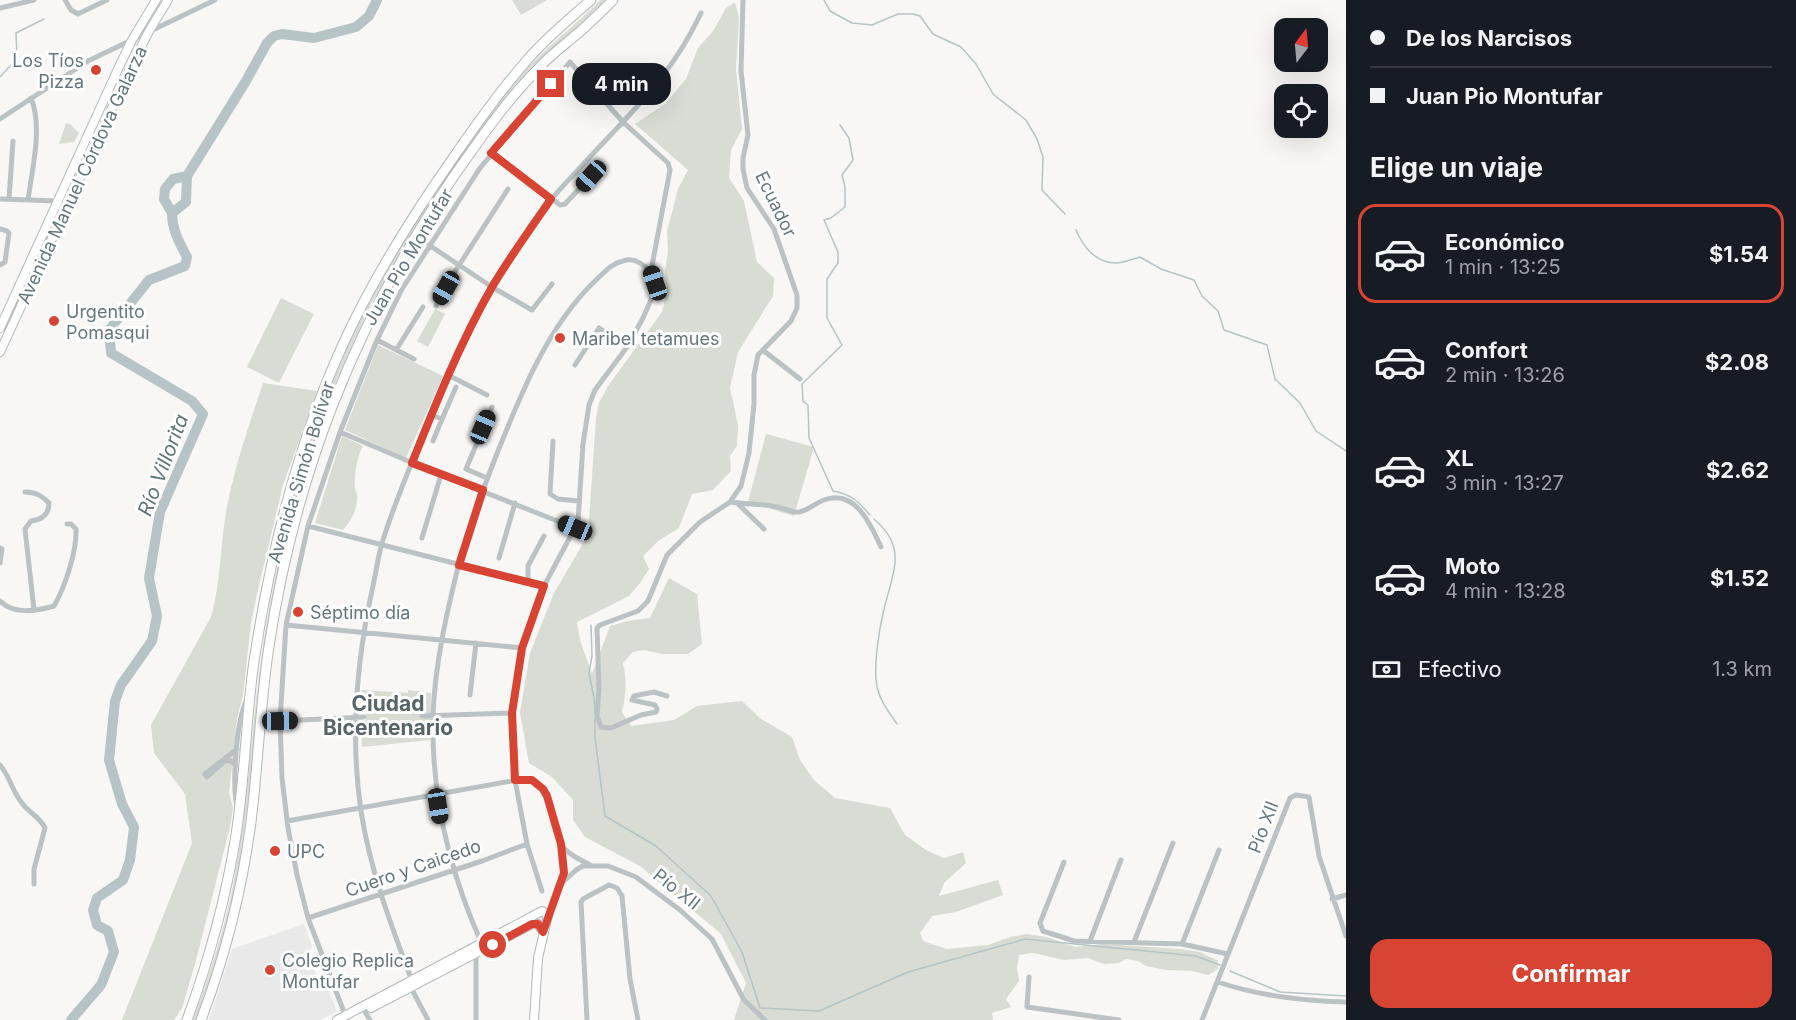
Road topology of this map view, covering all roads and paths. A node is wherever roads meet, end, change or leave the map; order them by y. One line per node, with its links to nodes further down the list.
1 (34, 0): 10 (street)
2 (64, 0): 3 (street)
3 (107, 0)
4 (156, 0): 13 (main road, Avenida Manuel Córdova Galarza)
5 (168, 0): 12 (main road, Avenida Manuel Córdova Galarza)
6 (215, 0): 12 (street)
7 (591, 0): 83 (highway, Avenida Simón Bolívar)
8 (613, 0): 131 (highway, Avenida Simón Bolívar)
9 (743, 0): 40 (street, Ecuador)
10 (0, 8)
11 (701, 13): 17 (street)
12 (149, 31): 13 (street); 14 (main road, Avenida Manuel Córdova Galarza)
13 (131, 41): 14 (main road); 15 (street); 26 (main road, Avenida Manuel Córdova Galarza)
14 (142, 44): 41 (main road, Avenida Manuel Córdova Galarza)
15 (31, 98): 16 (street); 25 (street)
16 (0, 119)
17 (623, 122): 19 (street, Juan Pio Montufar); 24 (street); 31 (street)
18 (13, 141): 23 (street)
19 (491, 153): 24 (street); 28 (street, Juan Pio Montufar)
20 (591, 176): 24 (street)
21 (508, 189): 30 (street)
22 (0, 199): 23 (street)
23 (9, 199): 25 (street)
24 (551, 199): 33 (street)
25 (28, 200): 26 (street)
26 (58, 201): 36 (main road, Avenida Manuel Córdova Galarza)
27 (0, 229): 29 (street)
28 (429, 245): 30 (street); 37 (street, Juan Pio Montufar)
29 (0, 265)
30 (459, 265): 33 (street); 34 (street)
31 (651, 271): 38 (street); 56 (street)
32 (552, 284): 33 (street)
33 (492, 288): 44 (street)
34 (436, 306)
35 (423, 307): 39 (street)
36 (0, 328)
37 (377, 340): 39 (street); 51 (street, Juan Pio Montufar)
38 (627, 347): 43 (street); 59 (street)
39 (396, 350): 42 (street)
40 (764, 351): 45 (street); 61 (street, Ecuador)
41 (0, 352)
42 (414, 359)
43 (575, 365)
44 (448, 375): 47 (street); 49 (street)
45 (800, 379)
46 (456, 387): 50 (street)
47 (487, 395)
48 (492, 406): 56 (street)
49 (431, 415): 50 (street); 54 (street)
50 (442, 419): 52 (street)
51 (340, 432): 54 (street); 63 (street, Juan Pio Montufar)
52 (433, 441)
53 (553, 441): 59 (street)
54 (412, 463): 55 (street); 68 (street)
55 (441, 475): 57 (street); 67 (street)
56 (487, 478): 57 (street)
57 (483, 490): 60 (street); 73 (street)
58 (25, 492): 77 (street)
59 (579, 501): 64 (street)
60 (515, 503): 64 (street); 71 (street)
61 (734, 503): 65 (street); 70 (street); 85 (street)
62 (67, 524): 77 (street)
63 (308, 526): 68 (street); 78 (street, Juan Pio Montufar)
64 (575, 528): 75 (street)
65 (764, 529)
66 (544, 536): 74 (street)
67 (422, 538)
68 (382, 544): 73 (street); 79 (street)
69 (0, 548): 72 (street)
70 (881, 548)
71 (499, 558)
72 (0, 563)
73 (459, 565): 74 (street); 80 (street)
74 (528, 581): 75 (street)
75 (544, 586): 82 (street)
76 (0, 601): 77 (street)
77 (34, 610)
78 (286, 625): 79 (street); 91 (street, Juan Pio Montufar)
79 (363, 632): 80 (street); 89 (street)
80 (441, 640): 81 (street); 88 (street)
81 (476, 643): 82 (street); 84 (street)
82 (522, 648): 86 (street)
83 (250, 692): 92 (street); 98 (highway, Avenida Simón Bolívar)
84 (470, 695)
85 (667, 696)
86 (512, 713): 88 (street); 95 (street)
87 (422, 716): 88 (street)
88 (433, 716): 96 (street)
89 (356, 717): 90 (street); 91 (street); 97 (street)
90 (364, 717)
91 (280, 721): 99 (street, Juan Pio Montufar)
92 (237, 749): 94 (street); 94 (street)
93 (0, 765): 109 (street)
94 (236, 766): 98 (street)
95 (515, 780): 96 (street); 101 (street); 102 (street)
96 (436, 794): 97 (street); 107 (street)
97 (361, 808): 99 (street); 111 (street)
98 (238, 816): 130 (highway, Avenida Simón Bolívar)
99 (287, 821): 115 (street, Juan Pio Montufar)
100 (1173, 843): 119 (street)
101 (527, 844): 107 (street, Cuero y Caicedo); 110 (street)
102 (561, 844): 106 (street); 108 (street)
103 (1219, 850): 121 (street)
104 (1121, 860): 118 (street)
105 (1064, 862): 118 (street)
106 (592, 866): 108 (street); 139 (street, Pío XII)
107 (453, 870): 111 (street, Cuero y Caicedo); 120 (street)
108 (562, 883): 114 (street)
109 (34, 884)
110 (542, 891)
111 (381, 894): 115 (street, Cuero y Caicedo); 126 (street)
112 (1346, 895): 113 (street)
113 (1332, 899): 117 (street, Pío XII); 123 (street, Pío XII)
114 (547, 913): 116 (street); 120 (street)
115 (308, 918): 129 (street, Juan Pio Montufar)
116 (543, 932): 122 (street); 136 (street)
117 (1346, 936)
118 (1090, 941): 119 (street)
119 (1134, 942): 121 (street)
120 (483, 944): 126 (street)
121 (1182, 944): 123 (street)
122 (476, 954): 126 (street); 135 (street)
123 (1228, 954): 125 (street, Pío XII)
124 (1029, 977): 140 (street)
125 (1218, 982): 127 (street); 141 (street, Pío XII)
126 (410, 984): 128 (street); 134 (street)
127 (1346, 1002)
128 (364, 1009): 129 (street); 133 (street)
129 (347, 1018): 132 (street)
130 (187, 1020)
131 (201, 1020)
132 (337, 1020)
133 (370, 1020)
134 (428, 1020)
135 (476, 1020)
136 (534, 1020)
137 (587, 1020): 138 (street)
138 (638, 1020)
139 (765, 1020)
140 (1119, 1020)
141 (1202, 1020)

